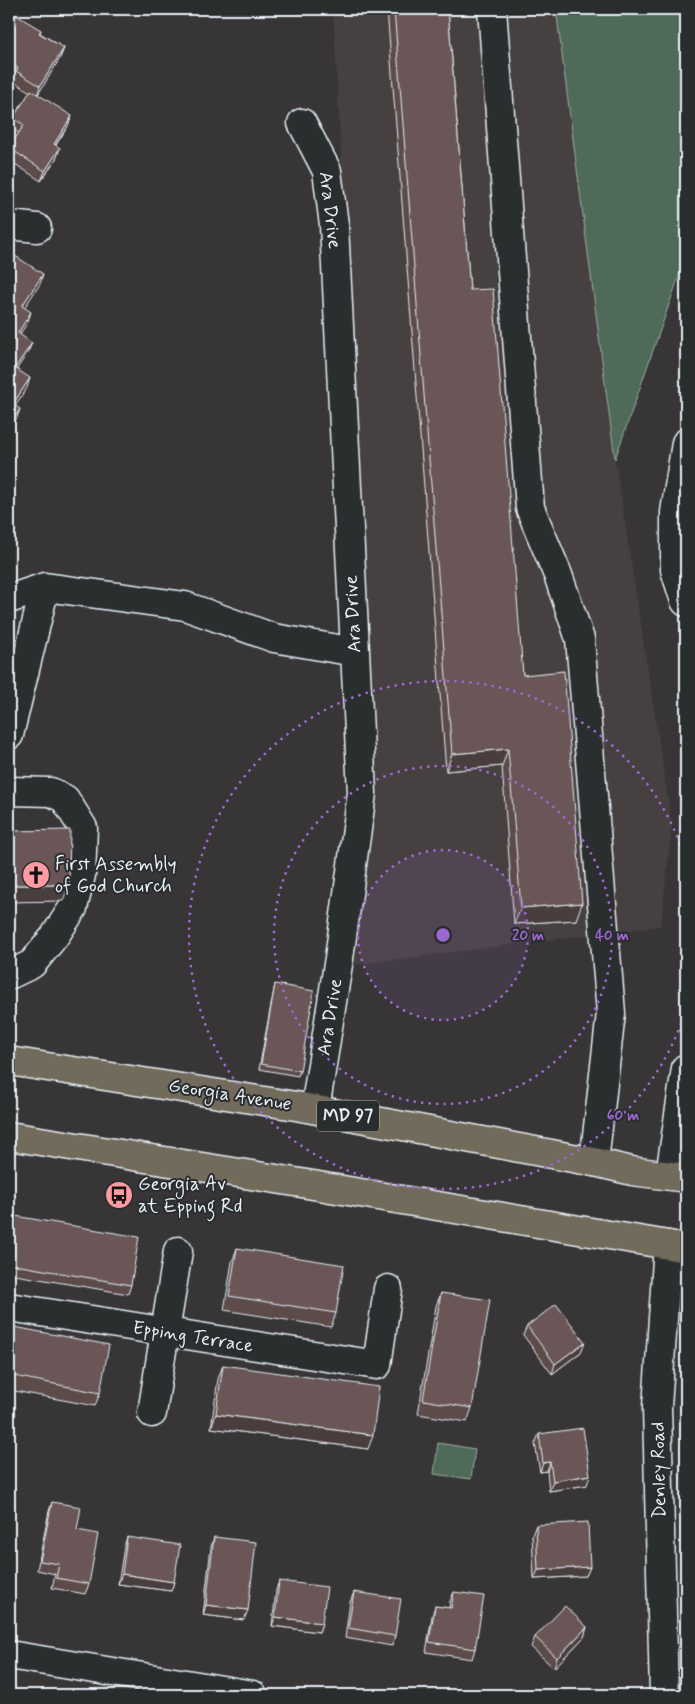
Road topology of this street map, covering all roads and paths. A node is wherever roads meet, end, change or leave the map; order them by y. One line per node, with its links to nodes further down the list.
1 (492, 9): 17 (street)
2 (302, 123): 9 (street, Ara Drive)
3 (9, 225): 4 (street)
4 (37, 228)
5 (686, 443): 8 (street)
6 (45, 587): 7 (street); 9 (street); 10 (street)
7 (9, 599)
8 (686, 602)
9 (355, 652): 15 (street, Ara Drive)
10 (9, 735)
11 (9, 791): 12 (street)
12 (9, 975)
13 (9, 1060): 15 (main road, Georgia Avenue / MD 97)
14 (686, 1068): 18 (street)
15 (315, 1109): 17 (main road, Georgia Avenue / MD 97)
16 (9, 1136): 19 (main road)
17 (594, 1162): 18 (main road, Georgia Avenue / MD 97)
18 (678, 1176)
19 (677, 1247): 27 (street, Denley Road)
20 (178, 1251): 23 (street)
21 (388, 1289): 23 (street, Epping Terrace)
22 (9, 1307): 23 (street, Epping Terrace)
23 (165, 1333): 24 (street)
24 (152, 1413)
25 (9, 1655): 26 (street)
26 (253, 1695)
27 (664, 1695)

